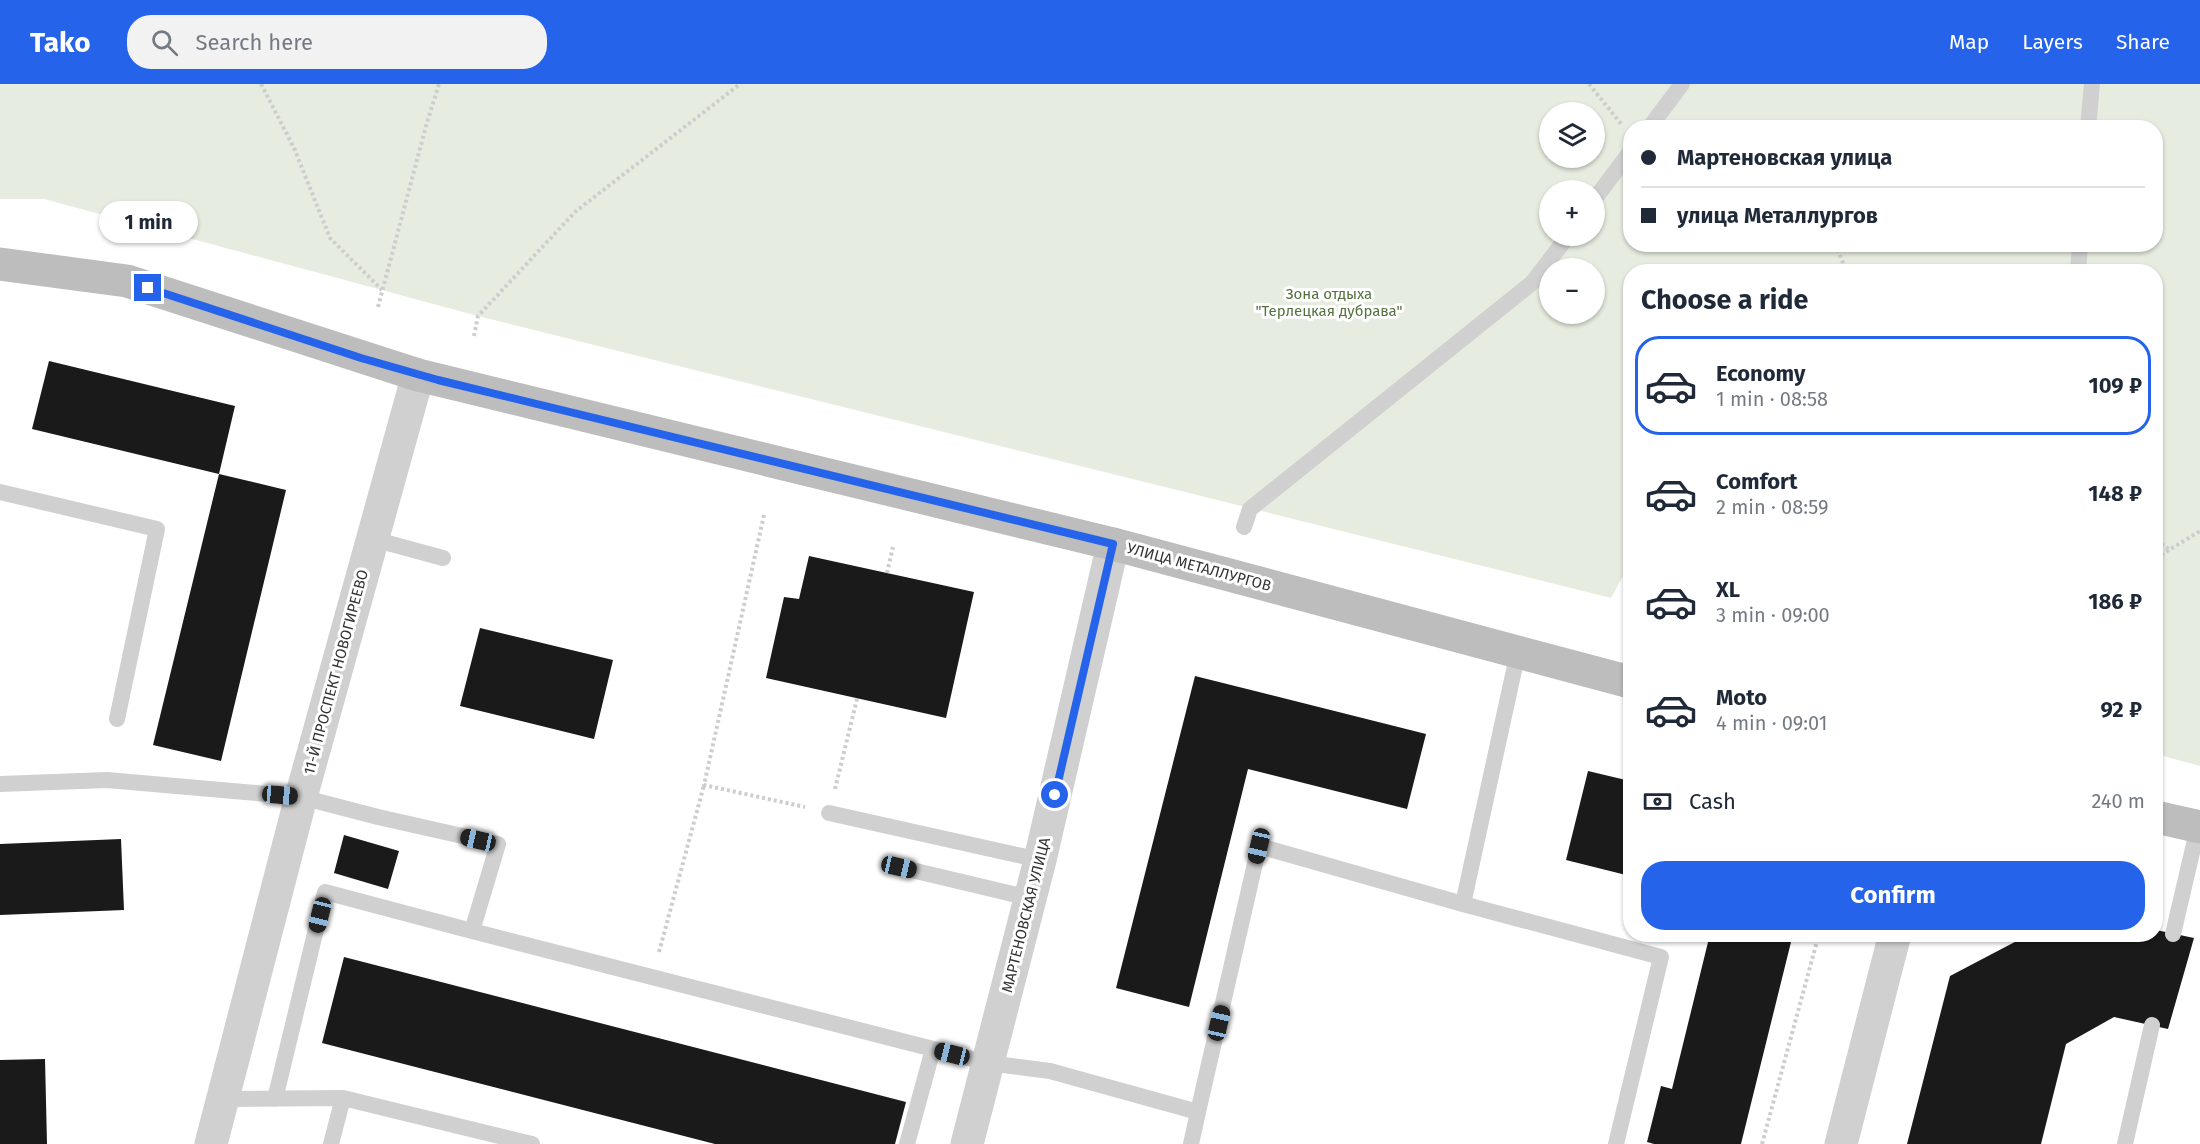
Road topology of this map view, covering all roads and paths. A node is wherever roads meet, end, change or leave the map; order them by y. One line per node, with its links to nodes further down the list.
1 (261, 84): 14 (path)
2 (439, 84): 14 (path)
3 (740, 84): 16 (path)
4 (1589, 84): 9 (path)
5 (1682, 84): 7 (lane)
6 (2092, 84): 8 (lane)
7 (1655, 120)
8 (2089, 120)
9 (1623, 125)
10 (1623, 161): 11 (lane)
11 (1605, 185)
12 (1560, 246): 20 (lane)
13 (0, 264): 17 (street, УЛИЦА МЕТАЛЛУРГОВ)
14 (382, 290): 15 (path)
15 (378, 307)
16 (474, 336)
17 (418, 375): 22 (street, 11-Й ПРОСПЕКТ НОВОГИРЕЕВО); 23 (street, УЛИЦА МЕТАЛЛУРГОВ)
18 (0, 492): 33 (lane)
19 (764, 515): 35 (path)
20 (1244, 527)
21 (2200, 531): 26 (path)
22 (373, 539): 28 (lane); 36 (street, 11-Й ПРОСПЕКТ НОВОГИРЕЕВО)
23 (1113, 544): 30 (street, УЛИЦА МЕТАЛЛУРГОВ); 40 (street, МАРТЕНОВСКАЯ УЛИЦА)
24 (2163, 545): 26 (path)
25 (893, 547): 29 (path)
26 (2169, 549): 27 (path)
27 (2163, 553)
28 (443, 558)
29 (887, 573)
30 (1518, 652): 31 (street, УЛИЦА МЕТАЛЛУРГОВ); 43 (lane)
31 (1623, 680)
32 (857, 699): 37 (path)
33 (117, 719)
34 (0, 784): 36 (lane)
35 (704, 784): 37 (path); 48 (path)
36 (302, 797): 44 (lane); 53 (street, 11-Й ПРОСПЕКТ НОВОГИРЕЕВО)
37 (830, 813): 40 (lane)
38 (2163, 819): 39 (street)
39 (2199, 827): 45 (lane)
40 (1040, 860): 42 (street, МАРТЕНОВСКАЯ УЛИЦА)
41 (899, 867): 42 (lane)
42 (1030, 898): 51 (street, МАРТЕНОВСКАЯ УЛИЦА)
43 (1463, 904): 55 (lane); 62 (lane)
44 (472, 931): 48 (lane); 54 (lane)
45 (2173, 934)
46 (1817, 942): 63 (path)
47 (1893, 942): 64 (street)
48 (652, 977): 50 (lane)
49 (2152, 1025): 65 (lane)
50 (933, 1049): 51 (lane); 59 (lane)
51 (988, 1063): 55 (lane); 60 (street, МАРТЕНОВСКАЯ УЛИЦА)
52 (342, 1098): 54 (lane); 57 (lane); 58 (lane)
53 (223, 1099): 54 (lane); 56 (street, 11-Й ПРОСПЕКТ НОВОГИРЕЕВО)
54 (275, 1099)
55 (1198, 1112): 61 (lane)
56 (211, 1144)
57 (331, 1144)
58 (532, 1144)
59 (908, 1144)
60 (967, 1144)
61 (1191, 1144)
62 (1616, 1144)
63 (1762, 1144)
64 (1841, 1144)
65 (2125, 1144)

